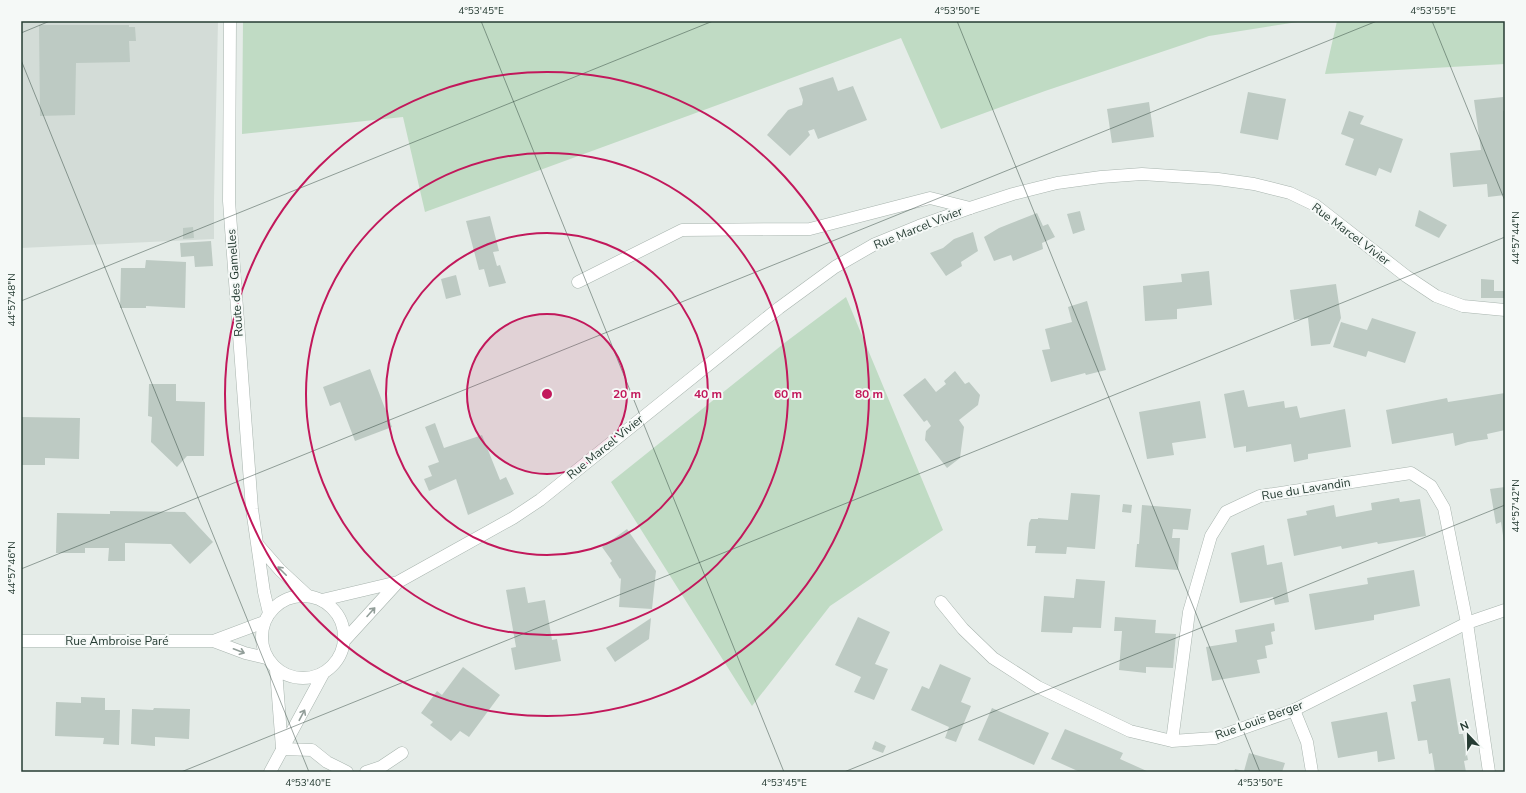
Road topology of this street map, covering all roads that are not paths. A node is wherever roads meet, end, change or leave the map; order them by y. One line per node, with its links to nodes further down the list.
1 (230, 21): 5 (street, Route des Gamelles)
2 (970, 208): 3 (street); 4 (street, Rue Marcel Vivier); 6 (street, Rue Marcel Vivier)
3 (578, 282)
4 (1505, 310)
5 (258, 545): 7 (street, one-way to 5); 11 (street, Route des Gamelles)
6 (398, 582): 8 (street, Rue Marcel Vivier); 13 (street, Rue Marcel Vivier, one-way to 6)
7 (308, 596): 8 (street); 11 (street)
8 (322, 600): 13 (street)
9 (941, 602): 20 (street, Rue Louis Berger)
10 (1505, 610): 12 (street, Rue Louis Berger)
11 (266, 618): 15 (street, Rue Ambroise Paré); 16 (street)
12 (1467, 623): 19 (street, Rue Louis Berger); 20 (street, Rue du Lavandin); 27 (street, Rue du Lavandin)
13 (344, 640): 18 (street)
14 (21, 641): 15 (street, Rue Ambroise Paré)
15 (213, 641): 16 (street, Rue Ambroise Paré, one-way to 16)
16 (266, 658): 17 (street)
17 (276, 670): 18 (street); 21 (street)
18 (323, 674): 21 (street, one-way to 18)
19 (1294, 710): 20 (street, Rue Louis Berger); 23 (street)
20 (1172, 740)
21 (282, 749): 24 (street); 25 (street)
22 (402, 753): 26 (street)
23 (1310, 770)
24 (270, 772)
25 (347, 772)
26 (366, 772)
27 (1489, 772)

